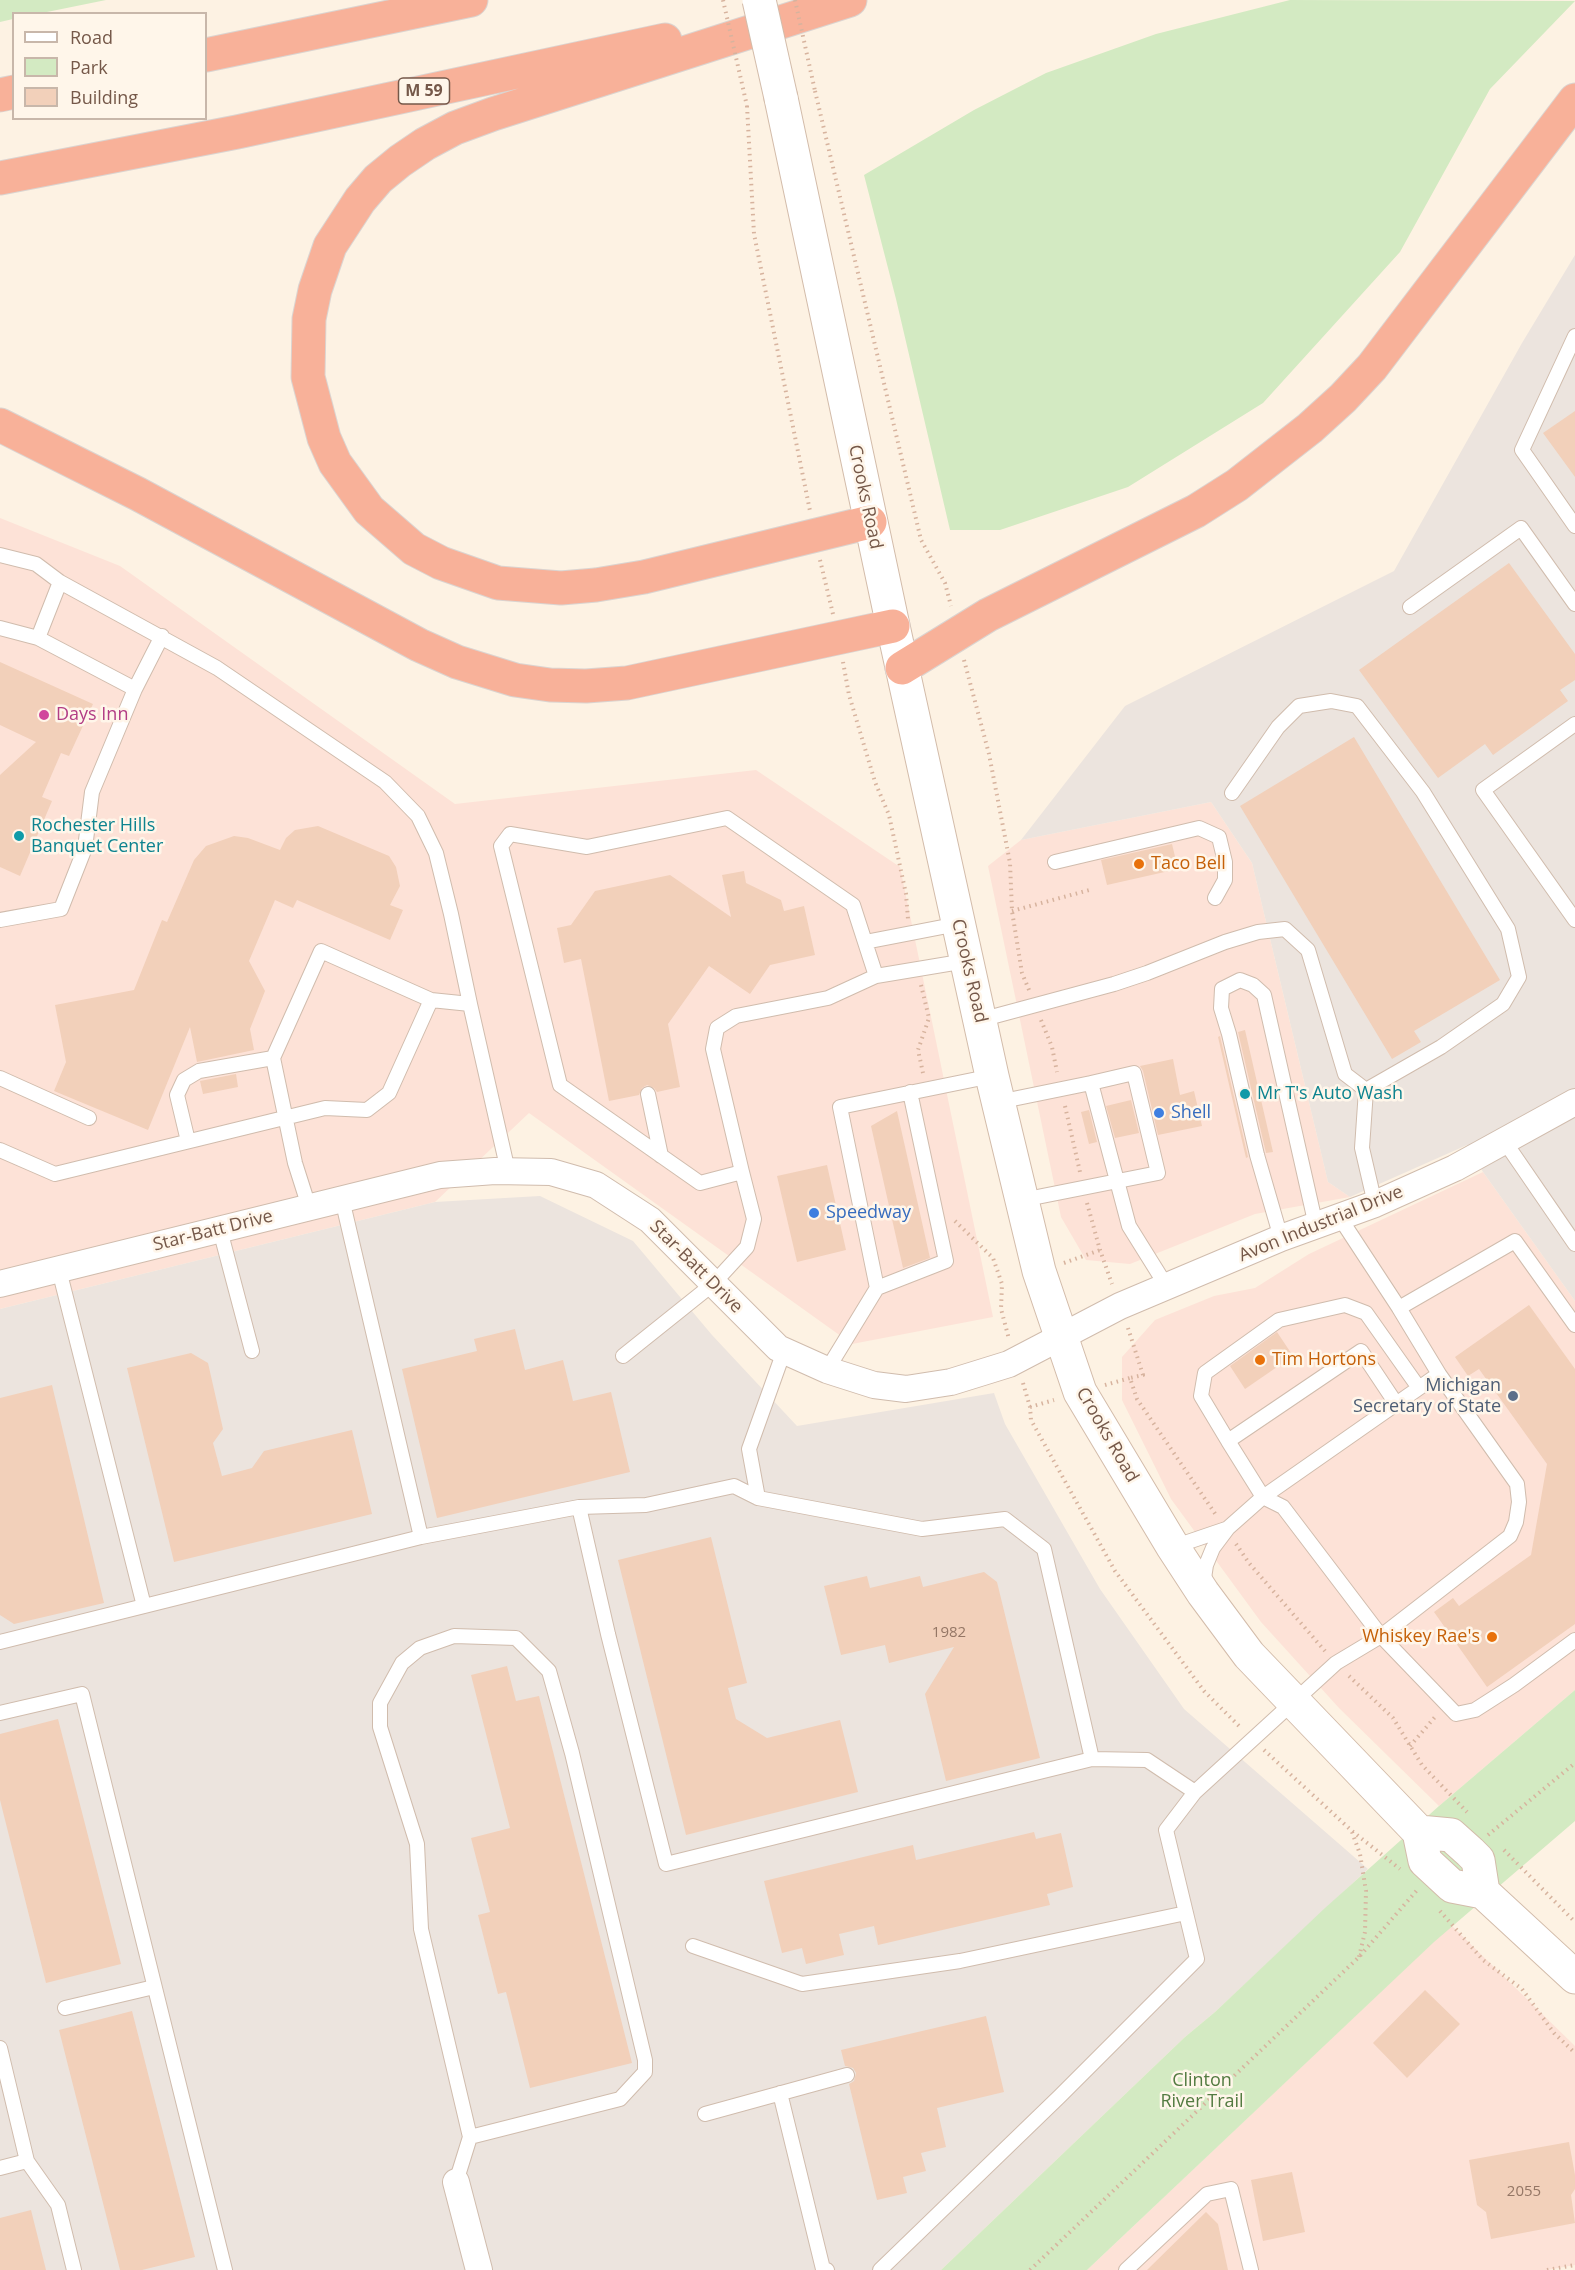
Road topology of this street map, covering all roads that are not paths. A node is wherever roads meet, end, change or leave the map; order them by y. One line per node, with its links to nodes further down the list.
1 (471, 0): 4 (highway)
2 (759, 0): 9 (main road, Crooks Road, bridge)
3 (849, 0): 6 (highway, M 59); 9 (highway)
4 (207, 55)
5 (1575, 100): 19 (highway)
6 (0, 178)
7 (1575, 336): 10 (lane)
8 (0, 425): 15 (highway)
9 (870, 522): 15 (main road, Crooks Road)
10 (1575, 526)
11 (0, 555): 12 (lane)
12 (60, 582): 17 (lane); 18 (lane)
13 (1575, 604): 14 (lane)
14 (1410, 607)
15 (893, 626): 19 (main road, Crooks Road)
16 (0, 628): 18 (lane)
17 (162, 636): 20 (lane); 32 (lane)
18 (38, 638): 20 (lane)
19 (902, 669): 27 (main road, Crooks Road)
20 (135, 689): 25 (lane)
21 (1575, 724): 26 (lane)
22 (1232, 793): 38 (lane)
23 (1055, 862): 24 (lane)
24 (1215, 898)
25 (0, 920)
26 (1575, 920)
27 (958, 924): 28 (lane); 29 (main road, Crooks Road)
28 (865, 942): 30 (lane); 47 (lane)
29 (966, 961): 30 (lane); 33 (main road, Crooks Road)
30 (876, 976): 49 (lane)
31 (431, 1000): 32 (lane); 34 (lane); 42 (lane)
32 (470, 1004): 48 (lane)
33 (980, 1020): 37 (main road, Crooks Road); 38 (lane)
34 (273, 1058): 42 (lane); 44 (lane)
35 (0, 1078): 43 (lane)
36 (1091, 1083): 37 (lane); 50 (lane); 50 (lane)
37 (995, 1089): 39 (lane); 52 (main road, Crooks Road)
38 (1366, 1090): 53 (lane)
39 (910, 1092): 63 (lane); 63 (lane)
40 (648, 1094): 47 (lane)
41 (1575, 1102): 45 (street, Avon Industrial Drive)
42 (285, 1117): 44 (lane); 54 (lane)
43 (89, 1118)
44 (188, 1141): 46 (lane)
45 (1505, 1142): 53 (street, Avon Industrial Drive); 58 (lane)
46 (0, 1149)
47 (661, 1156): 49 (lane)
48 (508, 1171): 51 (street, Star-Batt Drive); 61 (street, Star-Batt Drive)
49 (742, 1172): 61 (lane)
50 (1117, 1181): 52 (lane); 62 (lane)
51 (342, 1199): 54 (street, Star-Batt Drive); 79 (lane)
52 (1022, 1200): 66 (main road, Crooks Road)
53 (1375, 1204): 55 (street, Avon Industrial Drive)
54 (309, 1207): 56 (street, Star-Batt Drive)
55 (1328, 1222): 57 (street, Avon Industrial Drive); 57 (lane); 64 (lane)
56 (220, 1230): 59 (street, Star-Batt Drive); 67 (lane)
57 (1281, 1238): 62 (street, Avon Industrial Drive)
58 (1575, 1244)
59 (59, 1270): 60 (street, Star-Batt Drive); 82 (lane)
60 (0, 1284)
61 (713, 1284): 68 (street, Star-Batt Drive); 69 (lane)
62 (1167, 1287): 66 (street, Avon Industrial Drive)
63 (877, 1288): 70 (lane)
64 (1399, 1308): 65 (lane); 71 (lane)
65 (1575, 1325)
66 (1062, 1335): 70 (street, Star-Batt Drive); 80 (main road, Crooks Road)
67 (252, 1351)
68 (784, 1351): 70 (street, Star-Batt Drive); 76 (lane)
69 (623, 1356)
70 (827, 1370)
71 (1439, 1374): 72 (lane); 83 (lane)
72 (1419, 1388): 73 (lane); 74 (lane)
73 (1397, 1405): 74 (lane); 75 (lane)
74 (1228, 1441): 75 (lane)
75 (1263, 1497): 78 (lane); 83 (lane)
76 (758, 1498): 77 (lane); 88 (lane)
77 (579, 1507): 79 (lane); 88 (lane)
78 (1227, 1529): 80 (lane); 81 (lane)
79 (421, 1538): 82 (lane)
80 (1173, 1547): 81 (main road, Crooks Road)
81 (1203, 1593): 86 (main road, Crooks Road)
82 (144, 1606): 85 (lane)
83 (1381, 1636): 84 (lane); 86 (lane)
84 (1575, 1640)
85 (0, 1642)
86 (1295, 1702): 89 (lane); 92 (main road, Crooks Road)
87 (0, 1713): 93 (lane)
88 (1092, 1759): 89 (lane)
89 (1195, 1792): 90 (lane)
90 (1186, 1913): 91 (lane); 107 (lane)
91 (693, 1946)
92 (1575, 1977)
93 (154, 1986): 94 (lane); 104 (lane)
94 (66, 2007)
95 (0, 2048): 100 (lane)
96 (847, 2075): 97 (lane)
97 (780, 2093): 98 (lane); 106 (lane)
98 (705, 2114)
99 (470, 2137): 99 (lane); 102 (lane)
100 (27, 2161): 101 (lane); 103 (lane)
101 (0, 2168)
102 (456, 2182): 105 (street)
103 (74, 2270)
104 (225, 2270)
105 (479, 2270)
106 (827, 2270)
107 (880, 2270)
108 (1126, 2270): 109 (lane)
109 (1251, 2270)

